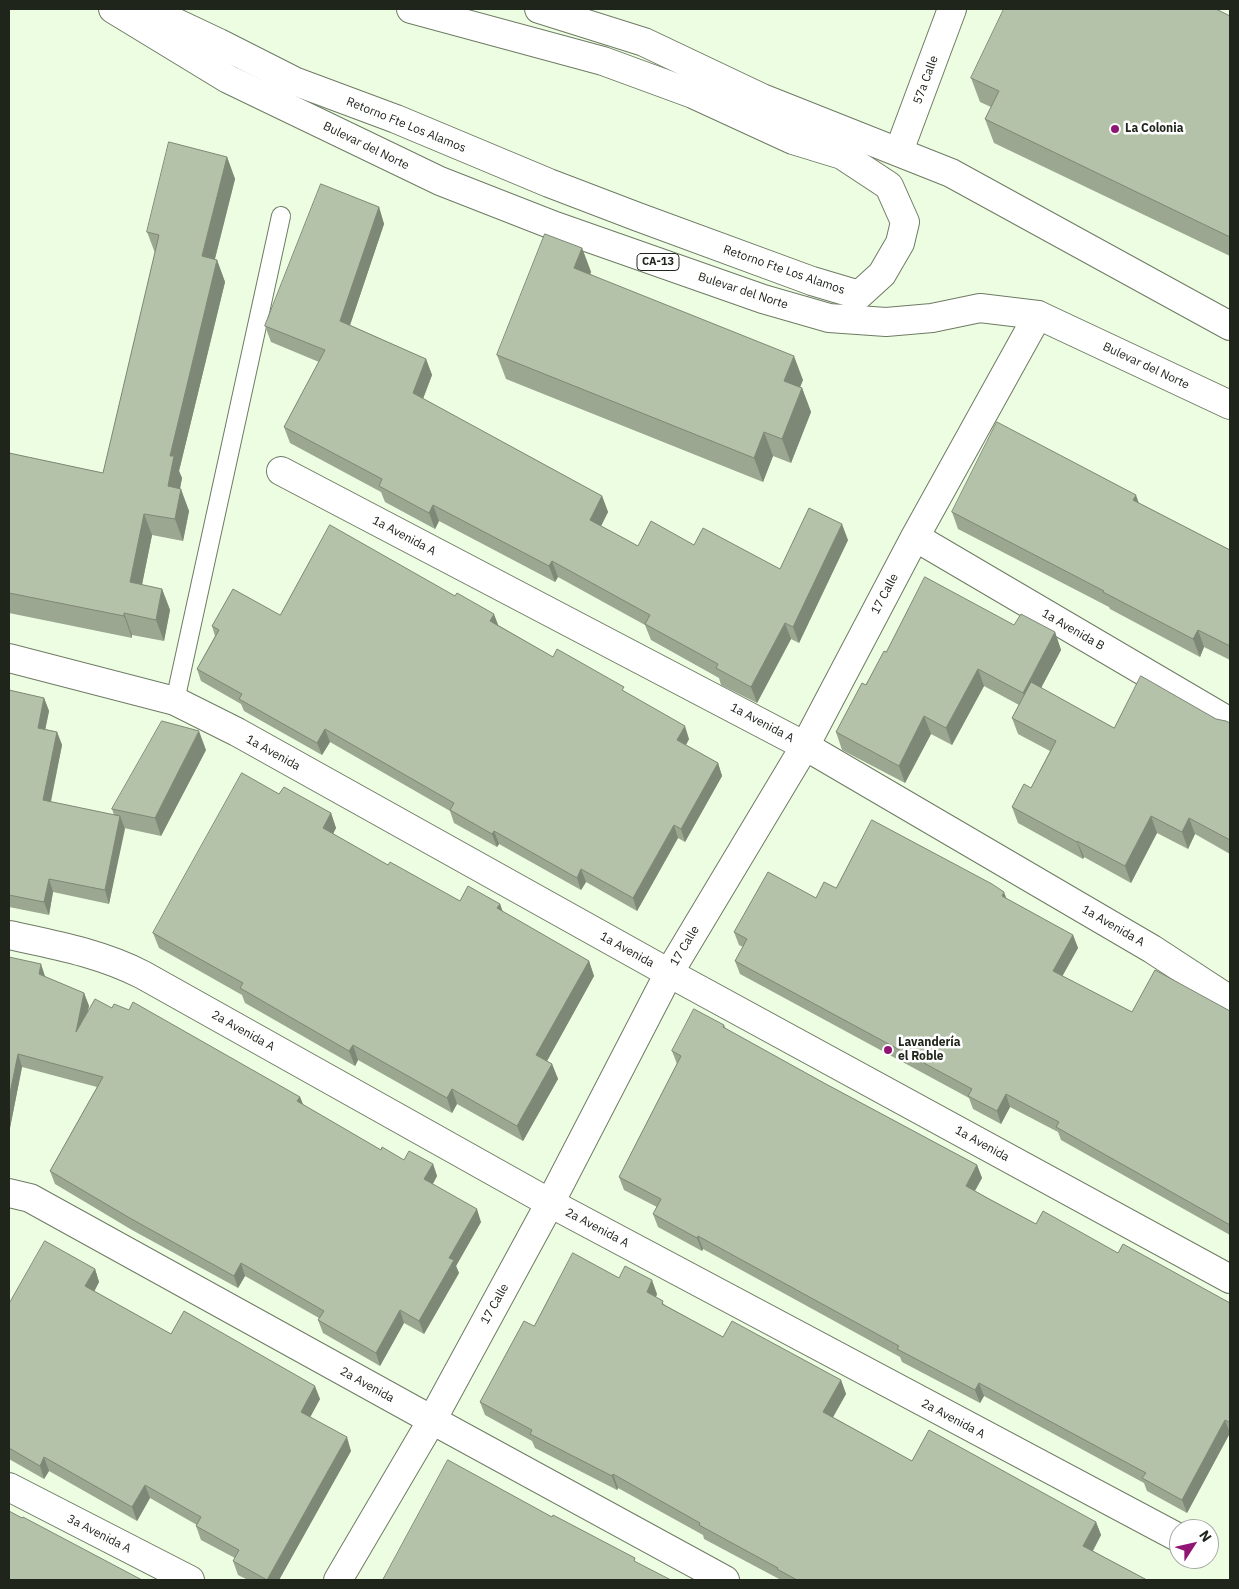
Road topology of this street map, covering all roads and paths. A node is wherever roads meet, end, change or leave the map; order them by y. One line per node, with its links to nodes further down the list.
1 (113, 9): 8 (main road, Bulevar del Norte / CA-13)
2 (147, 9): 3 (main road, Retorno Fte Los Alamos)
3 (411, 9)
4 (539, 9): 6 (main road)
5 (952, 9): 6 (main road, 57a Calle)
6 (900, 151): 9 (main road)
7 (281, 216): 14 (lane)
8 (1038, 315): 10 (main road, Bulevar del Norte / CA-13); 12 (main road, 17 Calle)
9 (1230, 326)
10 (1230, 405)
11 (281, 471): 16 (main road, 1a Avenida A)
12 (915, 537): 15 (main road, 1a Avenida B); 16 (main road, 17 Calle)
13 (9, 658): 14 (main road, 1a Avenida)
14 (175, 701): 18 (main road, 1a Avenida)
15 (1230, 722)
16 (805, 746): 18 (main road, 17 Calle); 19 (main road, 1a Avenida A)
17 (9, 935): 21 (main road, 2a Avenida A)
18 (669, 973): 21 (main road, 17 Calle); 22 (main road, 1a Avenida)
19 (1230, 1000)
20 (9, 1193): 23 (main road, 2a Avenida)
21 (550, 1203): 23 (main road, 17 Calle); 25 (main road, 2a Avenida A)
22 (1230, 1279)
23 (432, 1420): 27 (main road, 17 Calle); 28 (main road, 2a Avenida)
24 (9, 1487): 26 (main road, 3a Avenida A)
25 (1169, 1533)
26 (190, 1580)
27 (338, 1580)
28 (725, 1580)

